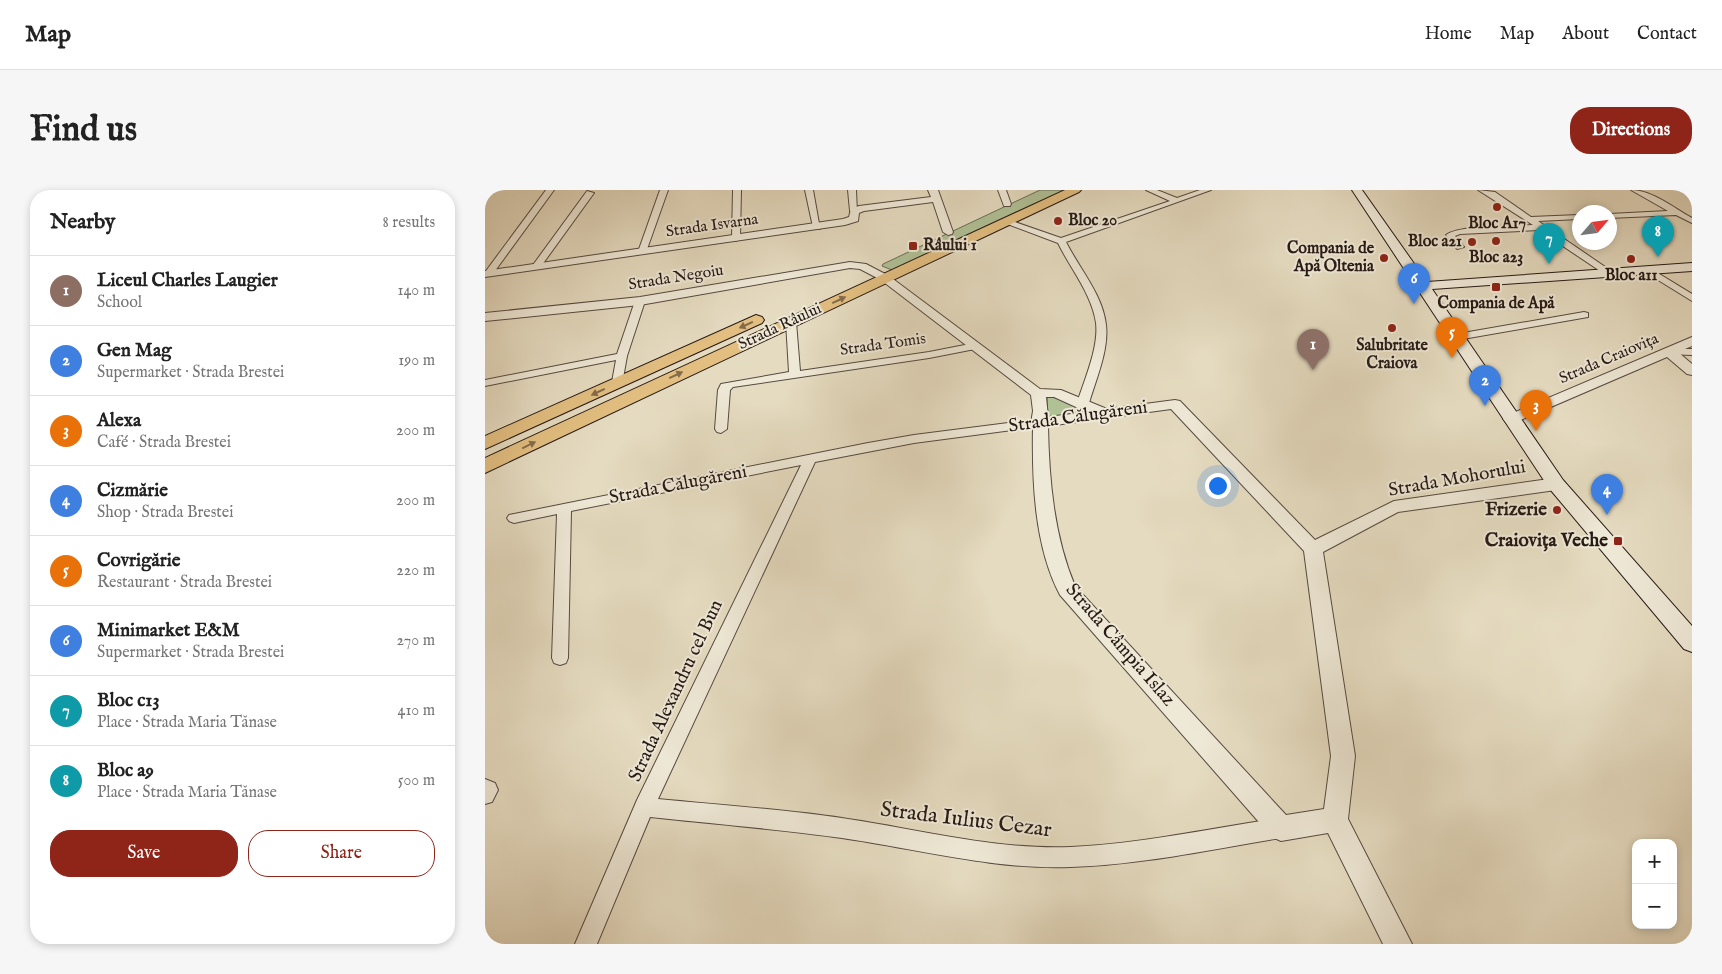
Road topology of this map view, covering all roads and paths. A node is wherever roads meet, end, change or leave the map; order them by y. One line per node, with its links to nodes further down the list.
1 (550, 190): 39 (street)
2 (664, 190): 32 (street)
3 (737, 190): 28 (street)
4 (809, 190): 25 (street)
5 (852, 190): 18 (street)
6 (1003, 190): 17 (street)
7 (1075, 190): 24 (main road, Strada Râului)
8 (1150, 190): 16 (street)
9 (1207, 190): 16 (street)
10 (1357, 190): 41 (main road)
11 (1482, 190): 22 (street)
12 (1635, 190): 19 (street)
13 (590, 194): 34 (street)
14 (934, 194): 18 (street, Strada Isvarna); 27 (street)
15 (1021, 197): 17 (main road)
16 (1177, 201): 30 (street)
17 (1002, 206)
18 (854, 211): 25 (street, Strada Isvarna)
19 (1678, 213): 20 (street); 23 (street)
20 (1617, 216)
21 (1572, 217): 22 (street)
22 (1530, 219): 26 (street)
23 (1692, 221)
24 (1006, 222): 30 (street); 36 (main road, Strada Râului)
25 (817, 227): 28 (street, Strada Isvarna)
26 (1542, 227): 31 (street); 38 (street)
27 (952, 230): 29 (main road)
28 (737, 238): 32 (street, Strada Isvarna)
29 (933, 239)
30 (1061, 241): 59 (street)
31 (1460, 248)
32 (642, 252): 34 (street, Strada Isvarna)
33 (1692, 267): 37 (main road)
34 (536, 268): 39 (street, Strada Isvarna)
35 (870, 269): 36 (main road, Strada Râului); 42 (main road, Strada Râului); 44 (street, Strada Negoiu)
36 (886, 270): 45 (main road, Strada Râului, one-way to 36); 50 (street)
37 (1648, 270): 38 (main road); 43 (street)
38 (1609, 273): 40 (main road)
39 (486, 275)
40 (1453, 284): 41 (main road); 48 (main road)
41 (1423, 286): 48 (main road)
42 (807, 297)
43 (1692, 298)
44 (640, 300): 47 (street, Strada Negoiu); 53 (street)
45 (783, 312): 55 (street); 56 (main road, Strada Râului, one-way to 56); 66 (main road, Strada Râului, one-way to 45)
46 (1585, 314): 48 (street)
47 (485, 317)
48 (1454, 331): 61 (main road)
49 (1692, 342): 51 (street, Strada Craiovița)
50 (975, 346): 55 (street, Strada Tomis); 58 (street)
51 (1670, 352): 52 (street); 54 (street); 61 (street, Strada Craiovița)
52 (1692, 352)
53 (622, 356): 56 (street); 57 (street)
54 (1692, 370)
55 (795, 374): 63 (street, Strada Tomis)
56 (618, 382): 64 (main road, Strada Râului, one-way to 64)
57 (485, 383)
58 (1037, 393): 59 (street); 62 (street, Strada Câmpia Islaz)
59 (1083, 403): 60 (street)
60 (1103, 413): 62 (street, Strada Călugăreni); 70 (street, Strada Călugăreni)
61 (1511, 420): 67 (main road)
62 (1039, 423): 65 (street, Strada Călugăreni); 77 (street, Strada Câmpia Islaz)
63 (721, 429)
64 (485, 443)
65 (810, 459): 68 (street, Strada Călugăreni); 75 (street, Strada Alexandru cel Bun)
66 (485, 466)
67 (1556, 484): 70 (street, Strada Mohorului); 71 (main road)
68 (564, 507): 69 (street, Strada Călugăreni); 72 (street)
69 (514, 518)
70 (1313, 549): 76 (street)
71 (1692, 642)
72 (561, 658)
73 (485, 788): 74 (street)
74 (485, 795)
75 (644, 807): 77 (street, Strada Iulius Cezar); 78 (street, Strada Alexandru cel Bun)
76 (1335, 820): 77 (street); 79 (street)
77 (1281, 828)
78 (586, 944)
79 (1398, 944)

